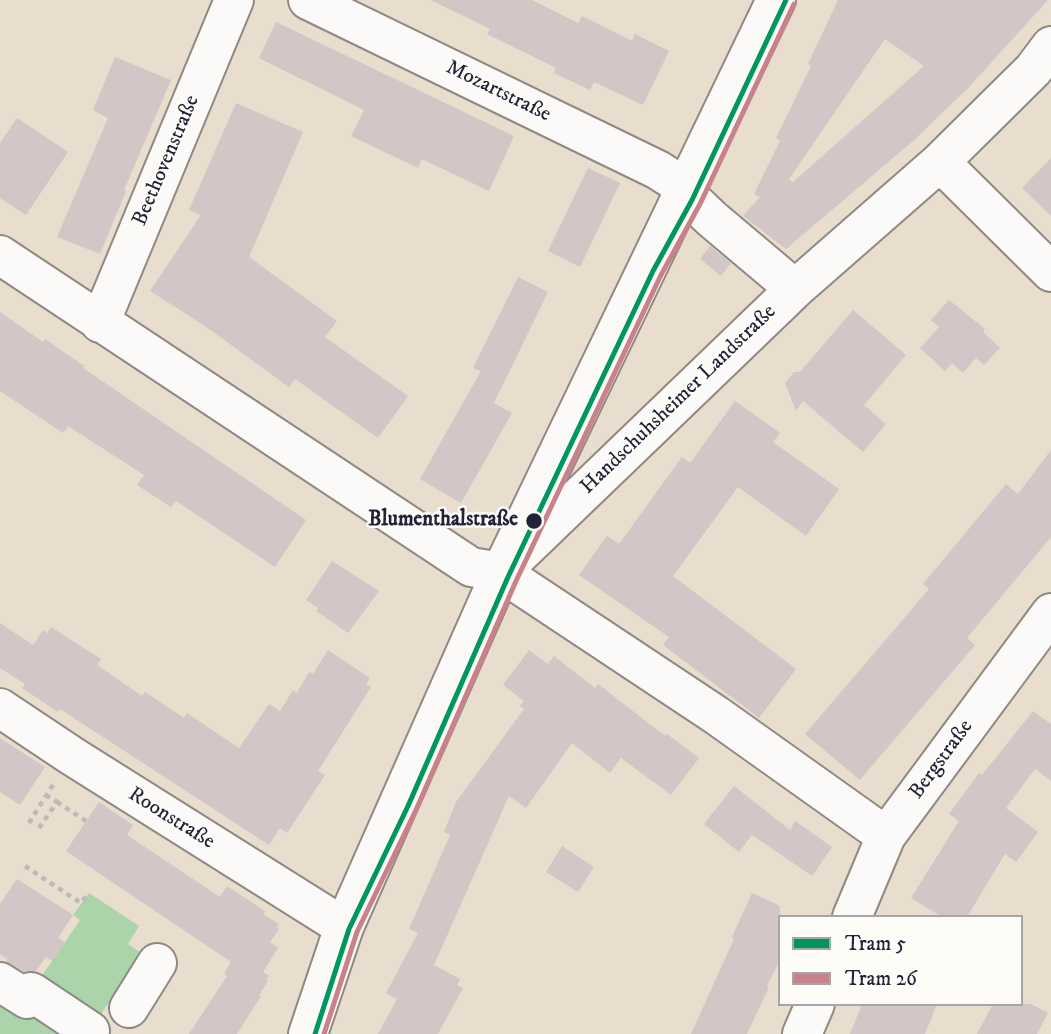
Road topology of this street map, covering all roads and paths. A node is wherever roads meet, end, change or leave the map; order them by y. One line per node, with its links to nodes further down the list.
1 (234, 0): 10 (street, Beethovenstraße)
2 (308, 0): 6 (street, Mozartstraße)
3 (776, 0): 6 (street)
4 (1051, 46): 5 (street, Handschuhsheimer Landstraße)
5 (940, 162): 8 (street); 9 (street, Handschuhsheimer Landstraße)
6 (686, 188): 9 (street, Handschuhsheimer Landstraße); 11 (street)
7 (0, 255): 10 (street)
8 (1051, 272)
9 (794, 289): 11 (street, Handschuhsheimer Landstraße)
10 (100, 323): 11 (street)
11 (501, 572): 20 (street); 24 (street, Handschuhsheimer Landstraße)
12 (1051, 613): 20 (street, Bergstraße)
13 (0, 708): 14 (street, Roonstraße)
14 (72, 756): 15 (path); 24 (street, Roonstraße)
15 (46, 795): 16 (path); 18 (path)
16 (57, 802): 17 (path); 19 (path)
17 (86, 821)
18 (29, 823)
19 (39, 828)
20 (886, 836): 23 (street, Bergstraße)
21 (25, 866): 22 (path)
22 (89, 893)
23 (853, 915)
24 (344, 927): 30 (street, Handschuhsheimer Landstraße)
25 (157, 963): 28 (street)
26 (0, 982): 29 (street)
27 (814, 1006): 31 (street)
28 (129, 1008)
29 (90, 1031)
30 (308, 1034)
31 (802, 1034)

